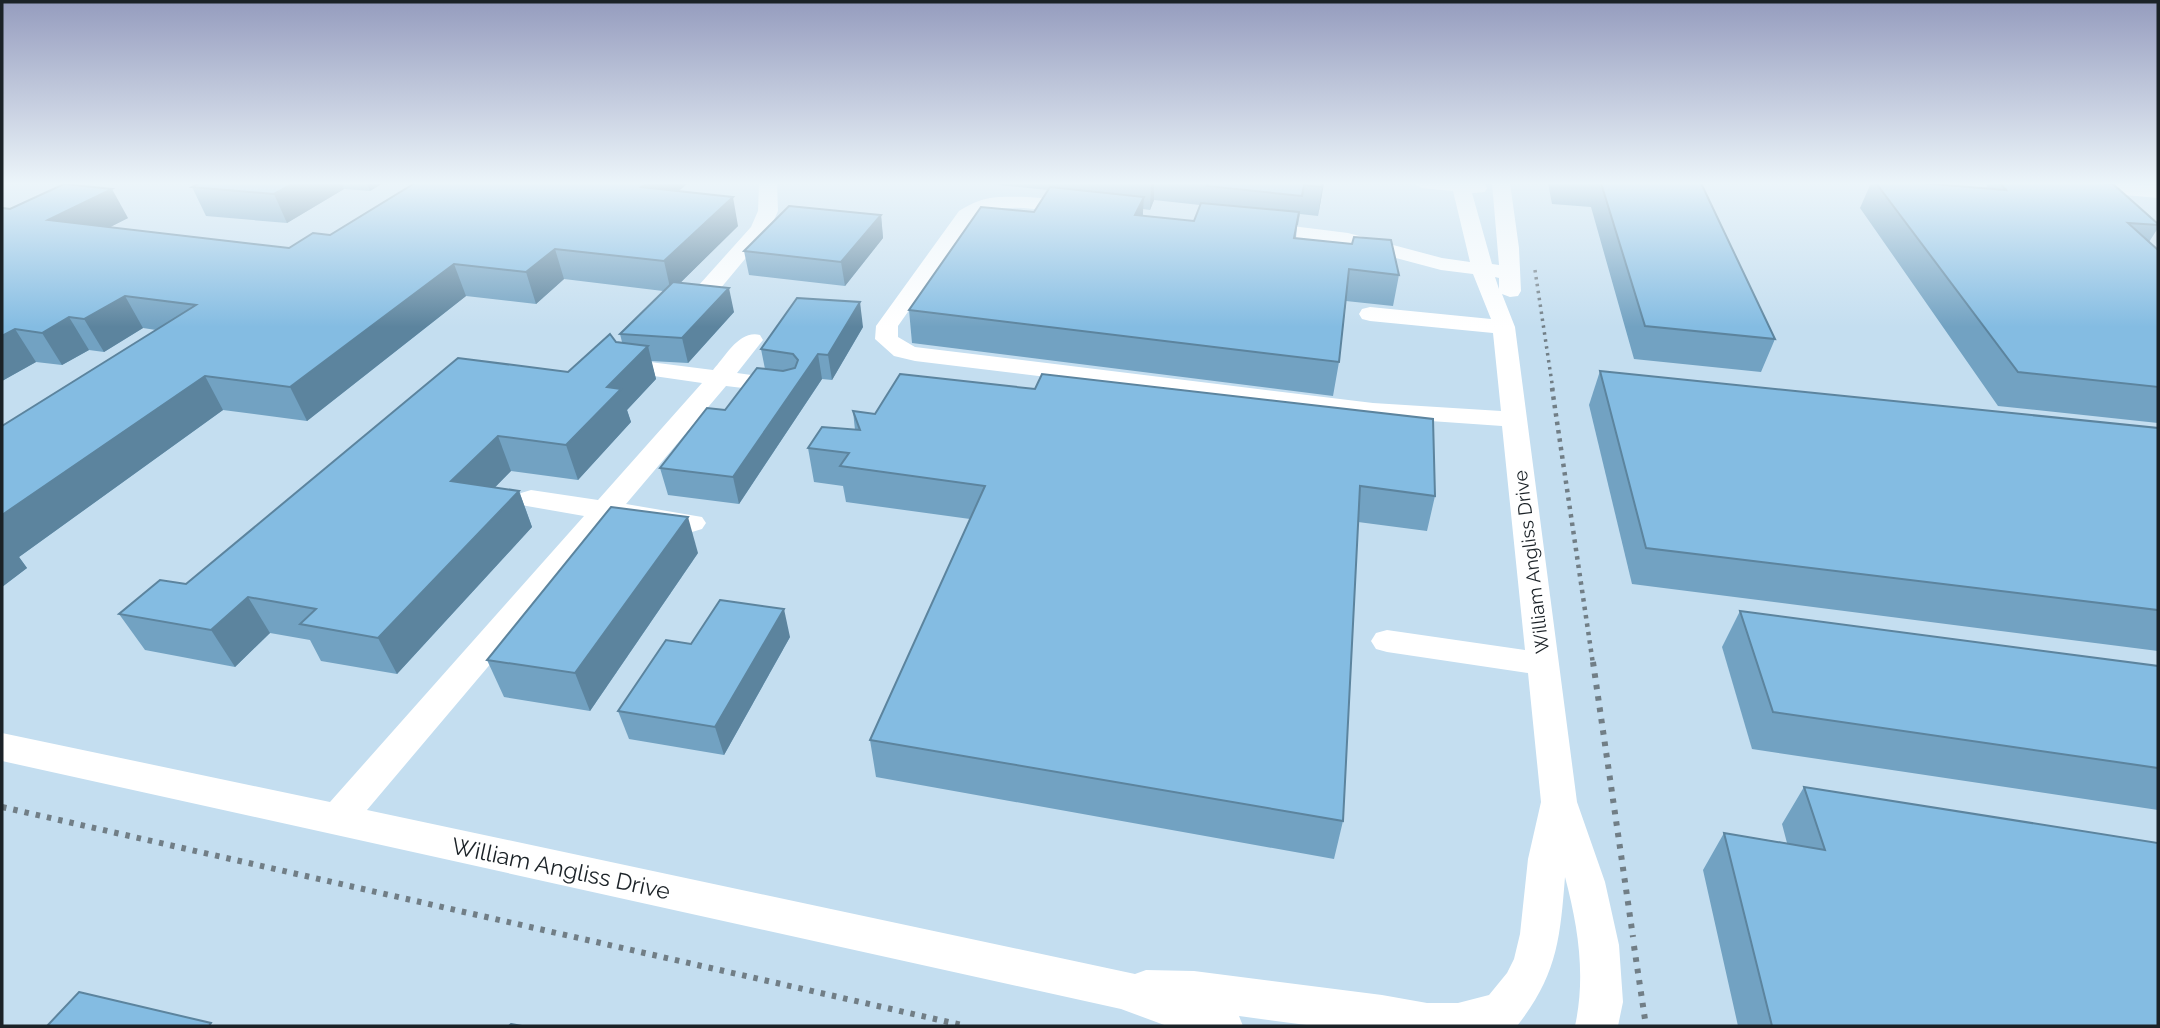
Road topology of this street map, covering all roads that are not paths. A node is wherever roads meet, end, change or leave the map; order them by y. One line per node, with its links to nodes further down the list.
1 (758, 231): 8 (street)
2 (955, 231): 15 (street)
3 (1281, 231): 6 (street)
4 (1473, 231): 6 (street, William Angliss Drive)
5 (1506, 231): 7 (street, William Angliss Drive)
6 (1484, 270): 7 (street); 10 (street, William Angliss Drive)
7 (1510, 273): 10 (street, William Angliss Drive)
8 (708, 290)
9 (1370, 314): 10 (street)
10 (1504, 324): 15 (street, William Angliss Drive)
11 (752, 340): 13 (street)
12 (634, 367): 13 (street)
13 (719, 378): 14 (street); 17 (street)
14 (788, 387)
15 (1514, 419): 20 (street, William Angliss Drive)
16 (531, 499): 17 (street)
17 (605, 510): 18 (street); 23 (street)
18 (692, 523)
19 (1387, 641): 20 (street)
20 (1543, 664): 22 (street, William Angliss Drive)
21 (2, 747): 23 (street, William Angliss Drive)
22 (1559, 802): 25 (street, William Angliss Drive); 27 (street, William Angliss Drive)
23 (337, 820): 24 (street, William Angliss Drive)
24 (1121, 989): 25 (street, William Angliss Drive); 26 (street, William Angliss Drive)
25 (1509, 1022)
26 (1222, 1026)
27 (1597, 1026)

